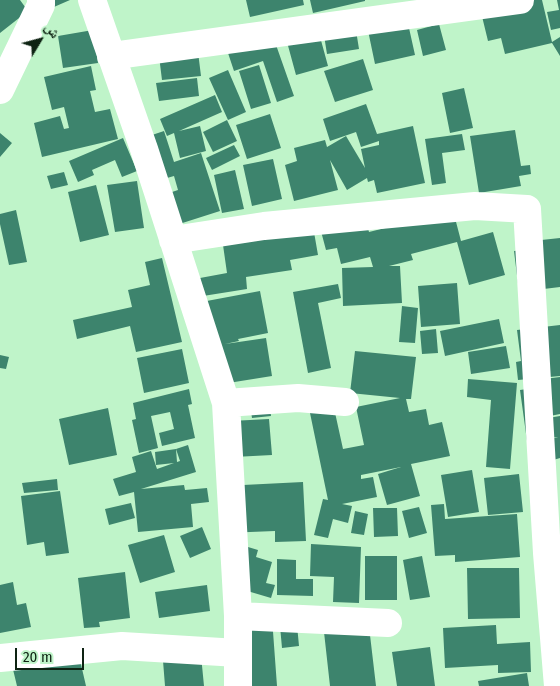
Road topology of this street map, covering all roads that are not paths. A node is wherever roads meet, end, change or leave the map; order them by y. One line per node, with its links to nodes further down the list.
1 (41, 0): 5 (street)
2 (92, 0): 4 (street)
3 (520, 0): 4 (street)
4 (111, 56): 6 (street)
5 (1, 86)
6 (173, 240): 8 (street); 14 (street)
7 (344, 402): 8 (street)
8 (226, 403): 9 (street)
9 (238, 616): 10 (street); 11 (street)
10 (388, 623)
11 (238, 653): 12 (street); 13 (street)
12 (0, 658)
13 (238, 686)
14 (558, 686)

